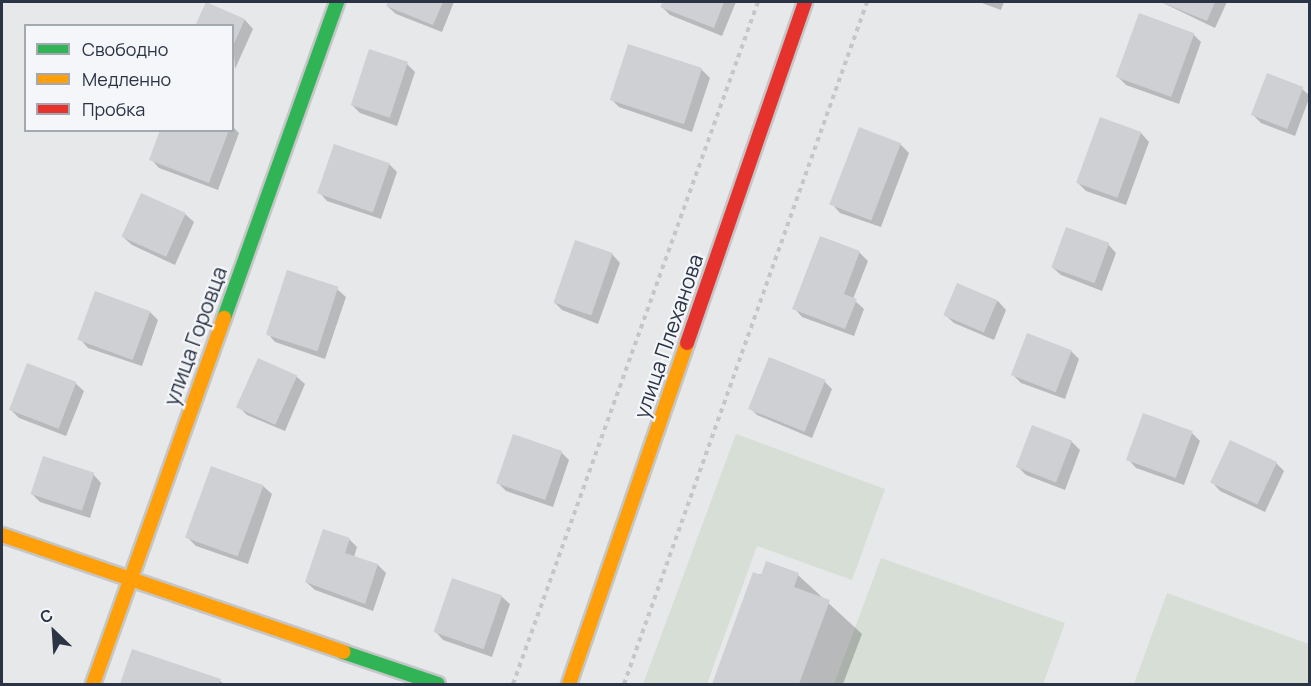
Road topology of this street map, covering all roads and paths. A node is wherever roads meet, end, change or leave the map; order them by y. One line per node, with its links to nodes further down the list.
1 (337, 2): 6 (street, улица Горовца)
2 (758, 2): 9 (path)
3 (806, 2): 10 (street, улица Плеханова)
4 (867, 2): 11 (path)
5 (2, 535): 6 (street)
6 (130, 580): 7 (street, улица Горовца); 8 (street)
7 (93, 684)
8 (438, 684)
9 (513, 684)
10 (570, 684)
11 (624, 684)

